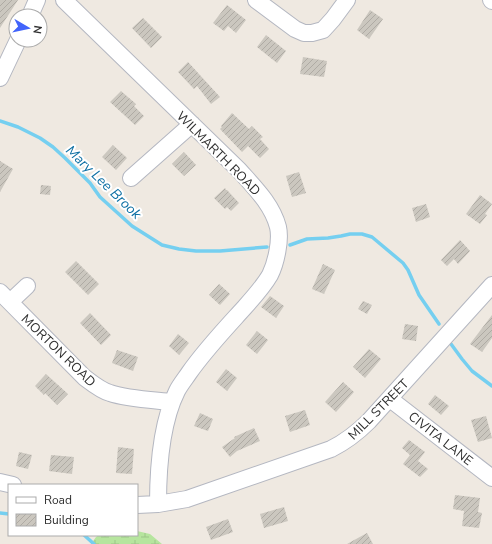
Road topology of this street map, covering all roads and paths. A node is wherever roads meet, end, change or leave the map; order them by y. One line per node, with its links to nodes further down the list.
1 (64, 0): 6 (street, WILMARTH ROAD)
2 (256, 0): 3 (street)
3 (347, 0)
4 (14, 48): 5 (street)
5 (0, 78)
6 (192, 124): 7 (street); 12 (street, WILMARTH ROAD)
7 (131, 178)
8 (492, 285): 11 (street, MILL STREET)
9 (27, 286): 10 (street)
10 (5, 297): 12 (street, MORTON ROAD)
11 (390, 398): 13 (street, CIVITA LANE); 14 (street, MILL STREET)
12 (172, 402): 14 (street, WILMARTH ROAD)
13 (492, 478)
14 (158, 504): 15 (street, MILL STREET)
15 (138, 505)

